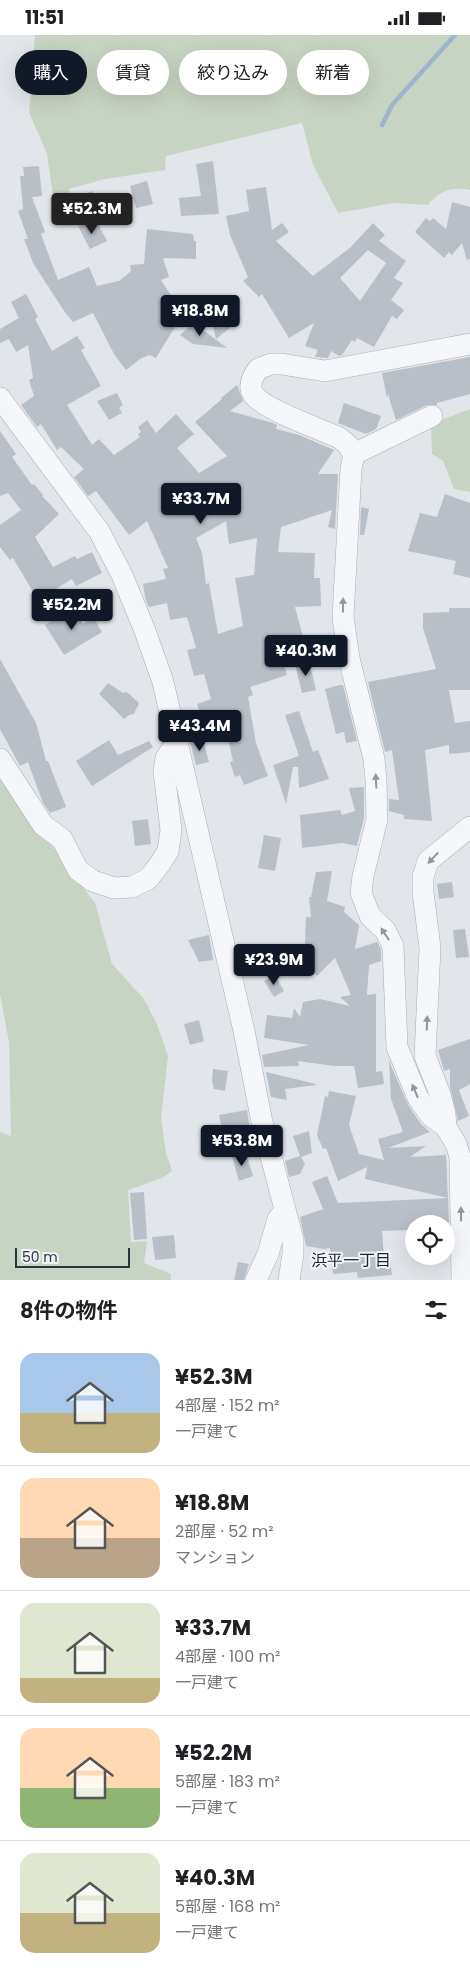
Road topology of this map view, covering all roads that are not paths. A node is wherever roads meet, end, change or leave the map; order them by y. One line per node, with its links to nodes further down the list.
1 (470, 344): 4 (street)
2 (0, 398): 5 (street)
3 (432, 416): 4 (street)
4 (354, 454): 8 (street, one-way to 4)
5 (177, 742): 6 (street); 9 (street)
6 (0, 759)
7 (470, 827): 8 (street)
8 (446, 1127): 12 (street, one-way to 8)
9 (285, 1211): 10 (street); 11 (street)
10 (256, 1280)
11 (289, 1280)
12 (462, 1280)

